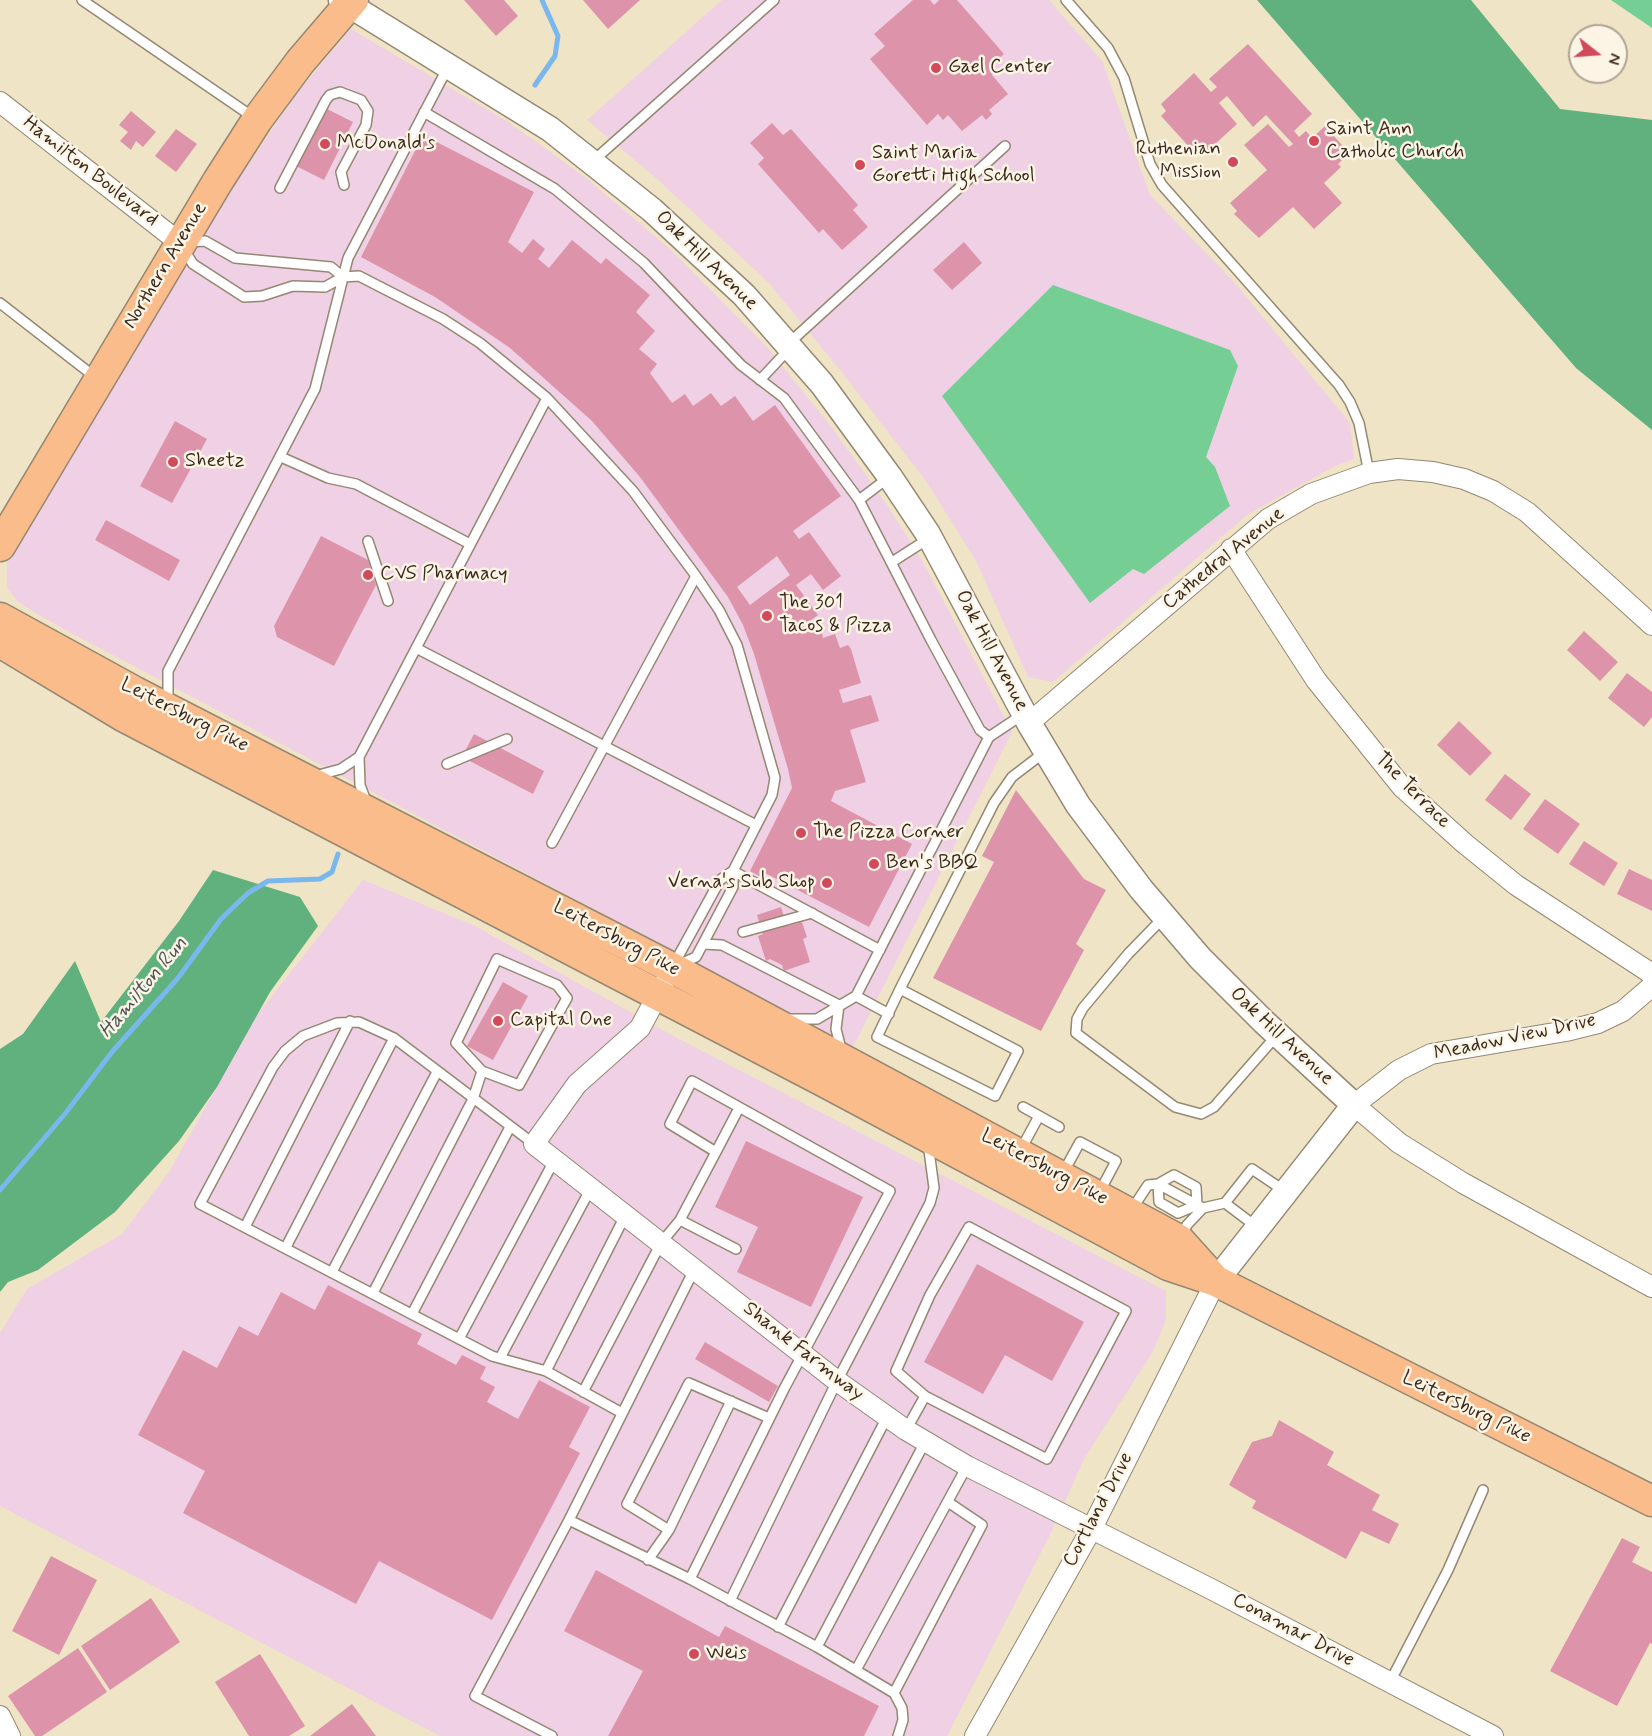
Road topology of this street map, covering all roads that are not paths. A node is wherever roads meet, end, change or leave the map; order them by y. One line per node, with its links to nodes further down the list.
1 (82, 0): 8 (lane)
2 (774, 0): 10 (lane)
3 (1066, 0): 21 (lane)
4 (348, 1): 5 (street, Oak Hill Avenue); 8 (main road, Northern Avenue)
5 (450, 65): 7 (lane); 10 (street, Oak Hill Avenue)
6 (0, 102): 13 (street, Hamilton Boulevard)
7 (423, 112): 14 (lane); 18 (lane)
8 (257, 120): 13 (main road, Northern Avenue)
9 (1005, 146): 16 (lane)
10 (593, 161): 16 (street, Oak Hill Avenue)
11 (344, 185): 12 (lane)
12 (280, 188)
13 (180, 243): 14 (lane); 14 (lane); 17 (main road, Northern Avenue)
14 (342, 277): 19 (lane); 20 (lane)
15 (0, 303): 17 (lane)
16 (790, 346): 18 (lane); 22 (street, Oak Hill Avenue)
17 (98, 379): 27 (main road, Northern Avenue)
18 (760, 380): 23 (lane)
19 (547, 398): 26 (lane); 30 (lane)
20 (281, 457): 26 (lane); 37 (lane)
21 (1369, 473): 28 (street, Cathedral Avenue); 33 (street, Cathedral Avenue)
22 (890, 477): 23 (lane); 24 (street, Oak Hill Avenue)
23 (859, 500): 29 (lane)
24 (930, 538): 29 (lane); 39 (street, Oak Hill Avenue)
25 (368, 541): 31 (lane)
26 (471, 544): 35 (lane)
27 (0, 546)
28 (1231, 549): 39 (street, Cathedral Avenue); 57 (street, The Terrace)
29 (892, 562): 40 (lane)
30 (696, 576): 42 (lane); 48 (lane)
31 (388, 601)
32 (0, 618): 37 (main road, Leitersburg Pike)
33 (1652, 625)
34 (0, 642): 38 (main road, Leitersburg Pike)
35 (416, 648): 42 (lane); 44 (lane)
36 (0, 659): 38 (main road)
37 (169, 709): 46 (main road, Leitersburg Pike)
38 (123, 716): 60 (main road, Leitersburg Pike)
39 (1026, 718): 40 (lane); 43 (street, Oak Hill Avenue)
40 (989, 737): 55 (lane)
41 (507, 739): 45 (lane)
42 (604, 746): 48 (lane); 49 (lane)
43 (1046, 751): 52 (street, Oak Hill Avenue); 59 (lane)
44 (359, 757): 46 (lane); 47 (lane)
45 (447, 764)
46 (306, 778): 47 (main road, Leitersburg Pike)
47 (371, 811): 56 (main road, Leitersburg Pike)
48 (756, 825): 50 (lane)
49 (552, 843)
50 (733, 871): 51 (lane); 54 (lane); 56 (lane)
51 (812, 913): 53 (lane); 55 (lane)
52 (1164, 917): 66 (street, Oak Hill Avenue); 66 (lane)
53 (743, 933)
54 (703, 944): 56 (lane); 62 (lane)
55 (880, 950): 61 (lane)
56 (672, 968): 60 (street); 64 (main road, Leitersburg Pike)
57 (1652, 974)
58 (1652, 986): 72 (street, Meadow View Drive)
59 (900, 989): 63 (lane); 63 (lane)
60 (657, 996): 78 (main road, Leitersburg Pike); 79 (street)
61 (856, 996): 62 (lane); 63 (lane)
62 (839, 1005): 64 (lane); 68 (lane)
63 (889, 1014)
64 (757, 1015): 68 (main road, Leitersburg Pike)
65 (350, 1021): 67 (lane); 93 (lane); 93 (lane)
66 (1277, 1035): 72 (street, Oak Hill Avenue)
67 (394, 1038): 70 (lane); 97 (lane)
68 (859, 1070): 81 (main road, Leitersburg Pike)
69 (482, 1071): 69 (lane); 71 (lane)
70 (437, 1072): 71 (lane); 100 (lane)
71 (474, 1099): 76 (lane); 103 (lane)
72 (1354, 1105): 86 (street, Meadow View Drive); 102 (street, Oak Hill Avenue)
73 (1023, 1107): 75 (lane)
74 (740, 1108): 80 (lane); 80 (lane); 106 (lane)
75 (1039, 1116): 77 (lane); 81 (lane)
76 (510, 1126): 79 (lane); 104 (lane)
77 (1059, 1126)
78 (927, 1138): 101 (main road, Leitersburg Pike); 109 (lane)
79 (534, 1144): 82 (street, Shank Farmway)
80 (716, 1152): 92 (lane)
81 (1018, 1155): 83 (main road, Leitersburg Pike)
82 (555, 1159): 85 (street, Shank Farmway); 105 (lane)
83 (1061, 1178): 87 (main road, Leitersburg Pike); 87 (lane)
84 (1158, 1184): 89 (lane); 89 (lane); 89 (lane); 91 (lane)
85 (591, 1188): 90 (street, Shank Farmway); 107 (lane)
86 (1286, 1192): 88 (lane); 94 (street, Meadow View Drive)
87 (1097, 1197): 91 (main road, Leitersburg Pike)
88 (1225, 1203): 89 (lane); 94 (lane)
89 (1200, 1207): 95 (lane)
90 (626, 1214): 96 (street, Shank Farmway); 108 (lane)
91 (1129, 1214): 95 (main road, Leitersburg Pike)
92 (680, 1220): 96 (lane); 98 (lane)
93 (245, 1227): 97 (lane)
94 (1258, 1228): 101 (street, Meadow View Drive)
95 (1179, 1240): 101 (main road, Leitersburg Pike)
96 (661, 1242): 99 (street, Shank Farmway); 110 (lane)
97 (286, 1247): 100 (lane)
98 (736, 1249)
99 (695, 1268): 106 (street, Shank Farmway); 113 (lane)
100 (332, 1272): 103 (lane)
101 (1216, 1281): 120 (main road, Leitersburg Pike); 123 (street, Cortland Drive)
102 (1652, 1287)
103 (373, 1293): 104 (lane)
104 (412, 1314): 105 (lane)
105 (459, 1339): 107 (lane)
106 (805, 1355): 109 (street, Shank Farmway); 115 (lane)
107 (500, 1358): 108 (lane)
108 (546, 1371): 110 (lane)
109 (837, 1381): 114 (street, Shank Farmway); 127 (lane)
110 (583, 1392): 113 (lane)
111 (924, 1396): 111 (lane); 116 (lane)
112 (731, 1401): 115 (lane); 124 (lane); 124 (lane)
113 (622, 1413): 122 (lane)
114 (887, 1417): 116 (street, Shank Farmway); 128 (lane)
115 (770, 1418): 126 (lane)
116 (906, 1430): 117 (street, Shank Farmway)
117 (925, 1442): 118 (street, Shank Farmway); 129 (lane)
118 (967, 1466): 121 (lane); 123 (street, Shank Farmway)
119 (1483, 1490): 131 (lane)
120 (1652, 1501)
121 (948, 1502): 130 (lane); 132 (lane)
122 (569, 1520): 125 (lane); 135 (lane)
123 (1092, 1528): 131 (street, Conamar Drive); 137 (street, Cortland Drive)
124 (669, 1530): 125 (lane)
125 (648, 1560): 126 (lane)
126 (690, 1579): 127 (lane)
127 (730, 1601): 128 (lane)
128 (778, 1627): 129 (lane)
129 (818, 1647): 130 (lane)
130 (856, 1670): 132 (lane)
131 (1390, 1682): 138 (street, Conamar Drive)
132 (894, 1693): 136 (lane)
133 (0, 1716): 134 (street)
134 (10, 1736)
135 (552, 1736)
136 (897, 1736)
137 (975, 1736)
138 (1493, 1736)

